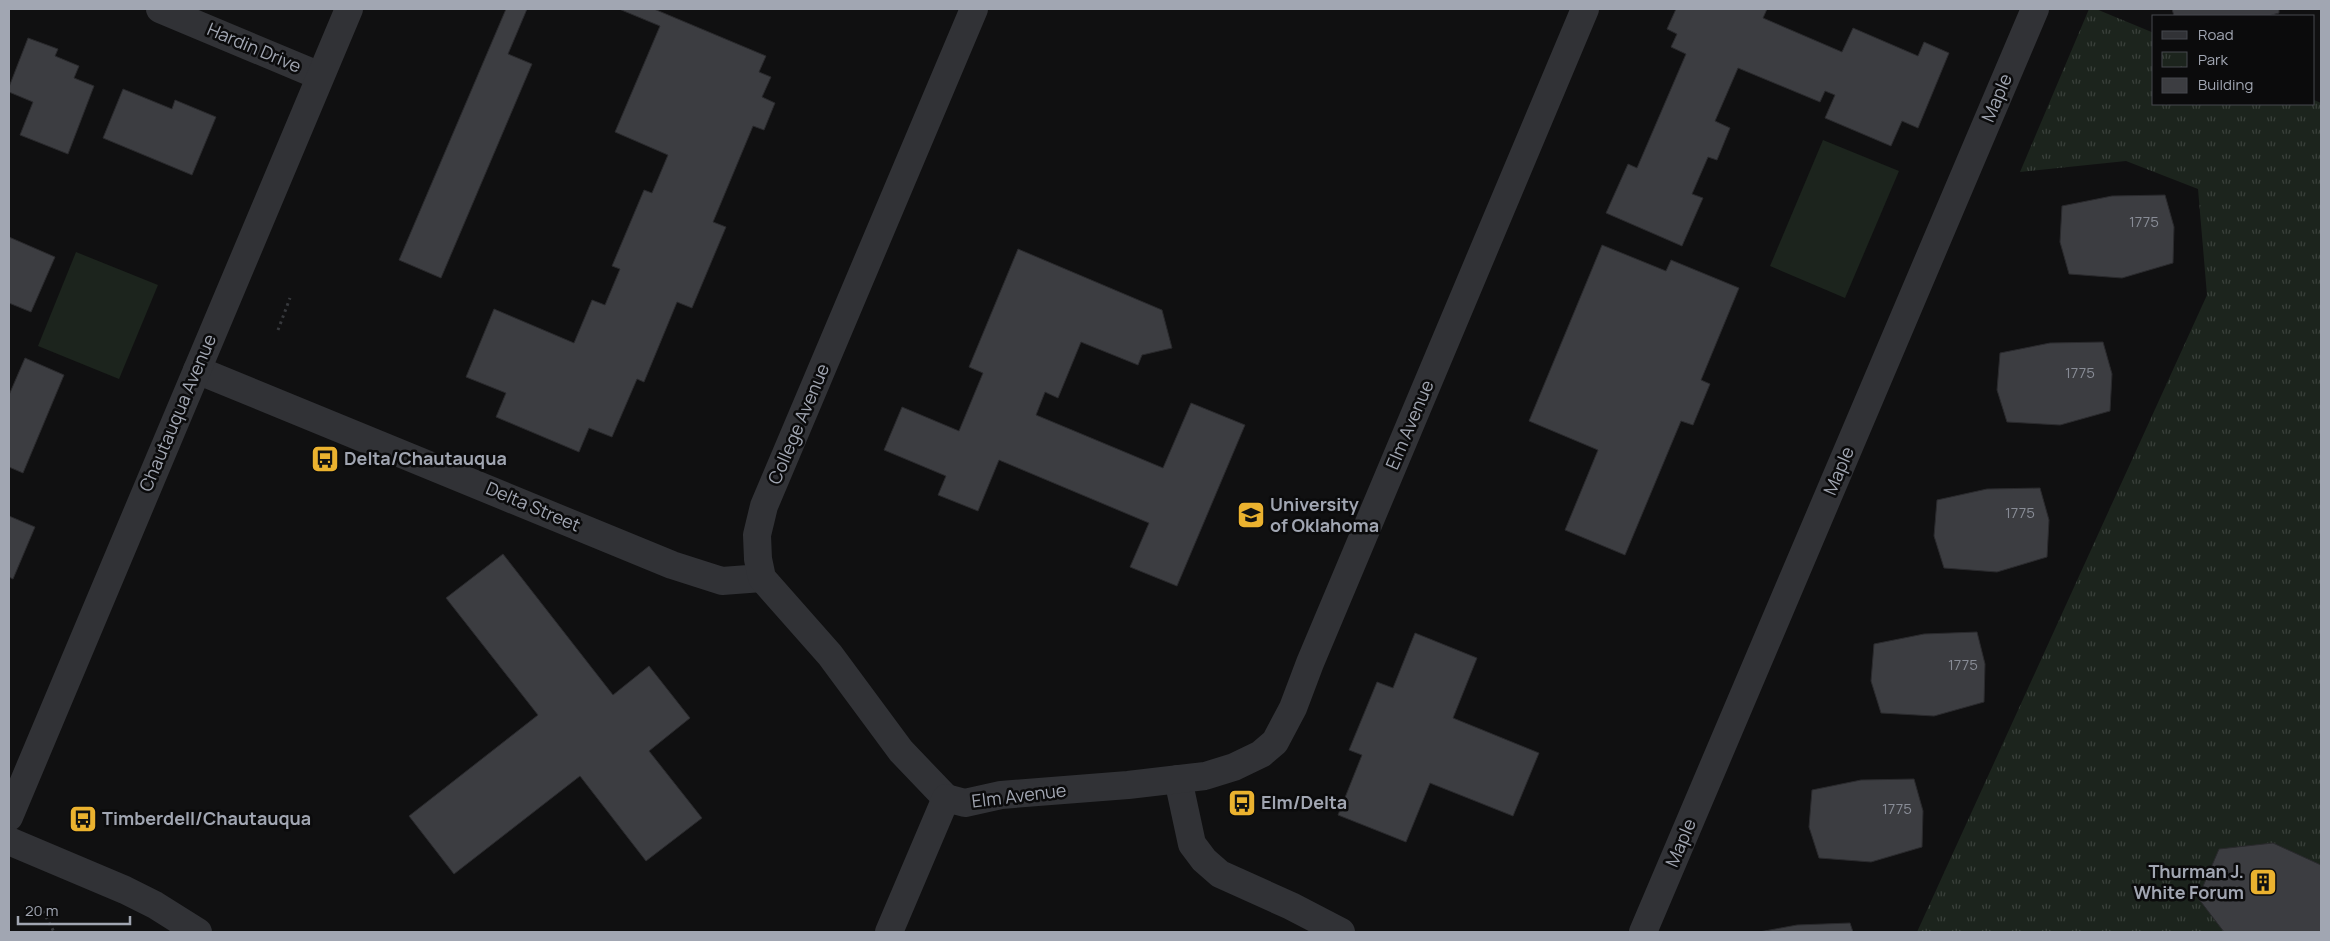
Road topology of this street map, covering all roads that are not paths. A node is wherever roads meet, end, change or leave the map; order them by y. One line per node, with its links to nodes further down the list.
1 (160, 9): 6 (street, Hardin Drive)
2 (349, 9): 6 (street, Chautauqua Avenue)
3 (974, 9): 8 (street, College Avenue)
4 (1585, 9): 9 (street, Elm Avenue)
5 (2035, 9): 16 (street, Maple)
6 (320, 76): 7 (street, Chautauqua Avenue)
7 (197, 370): 8 (street, Delta Street); 11 (street, Chautauqua Avenue)
8 (762, 578): 10 (street)
9 (1178, 779): 10 (street, Elm Avenue); 15 (street)
10 (946, 798): 14 (street, Elm Avenue)
11 (9, 817)
12 (9, 841): 13 (street)
13 (198, 932)
14 (888, 932)
15 (1341, 932)
16 (1643, 932)

